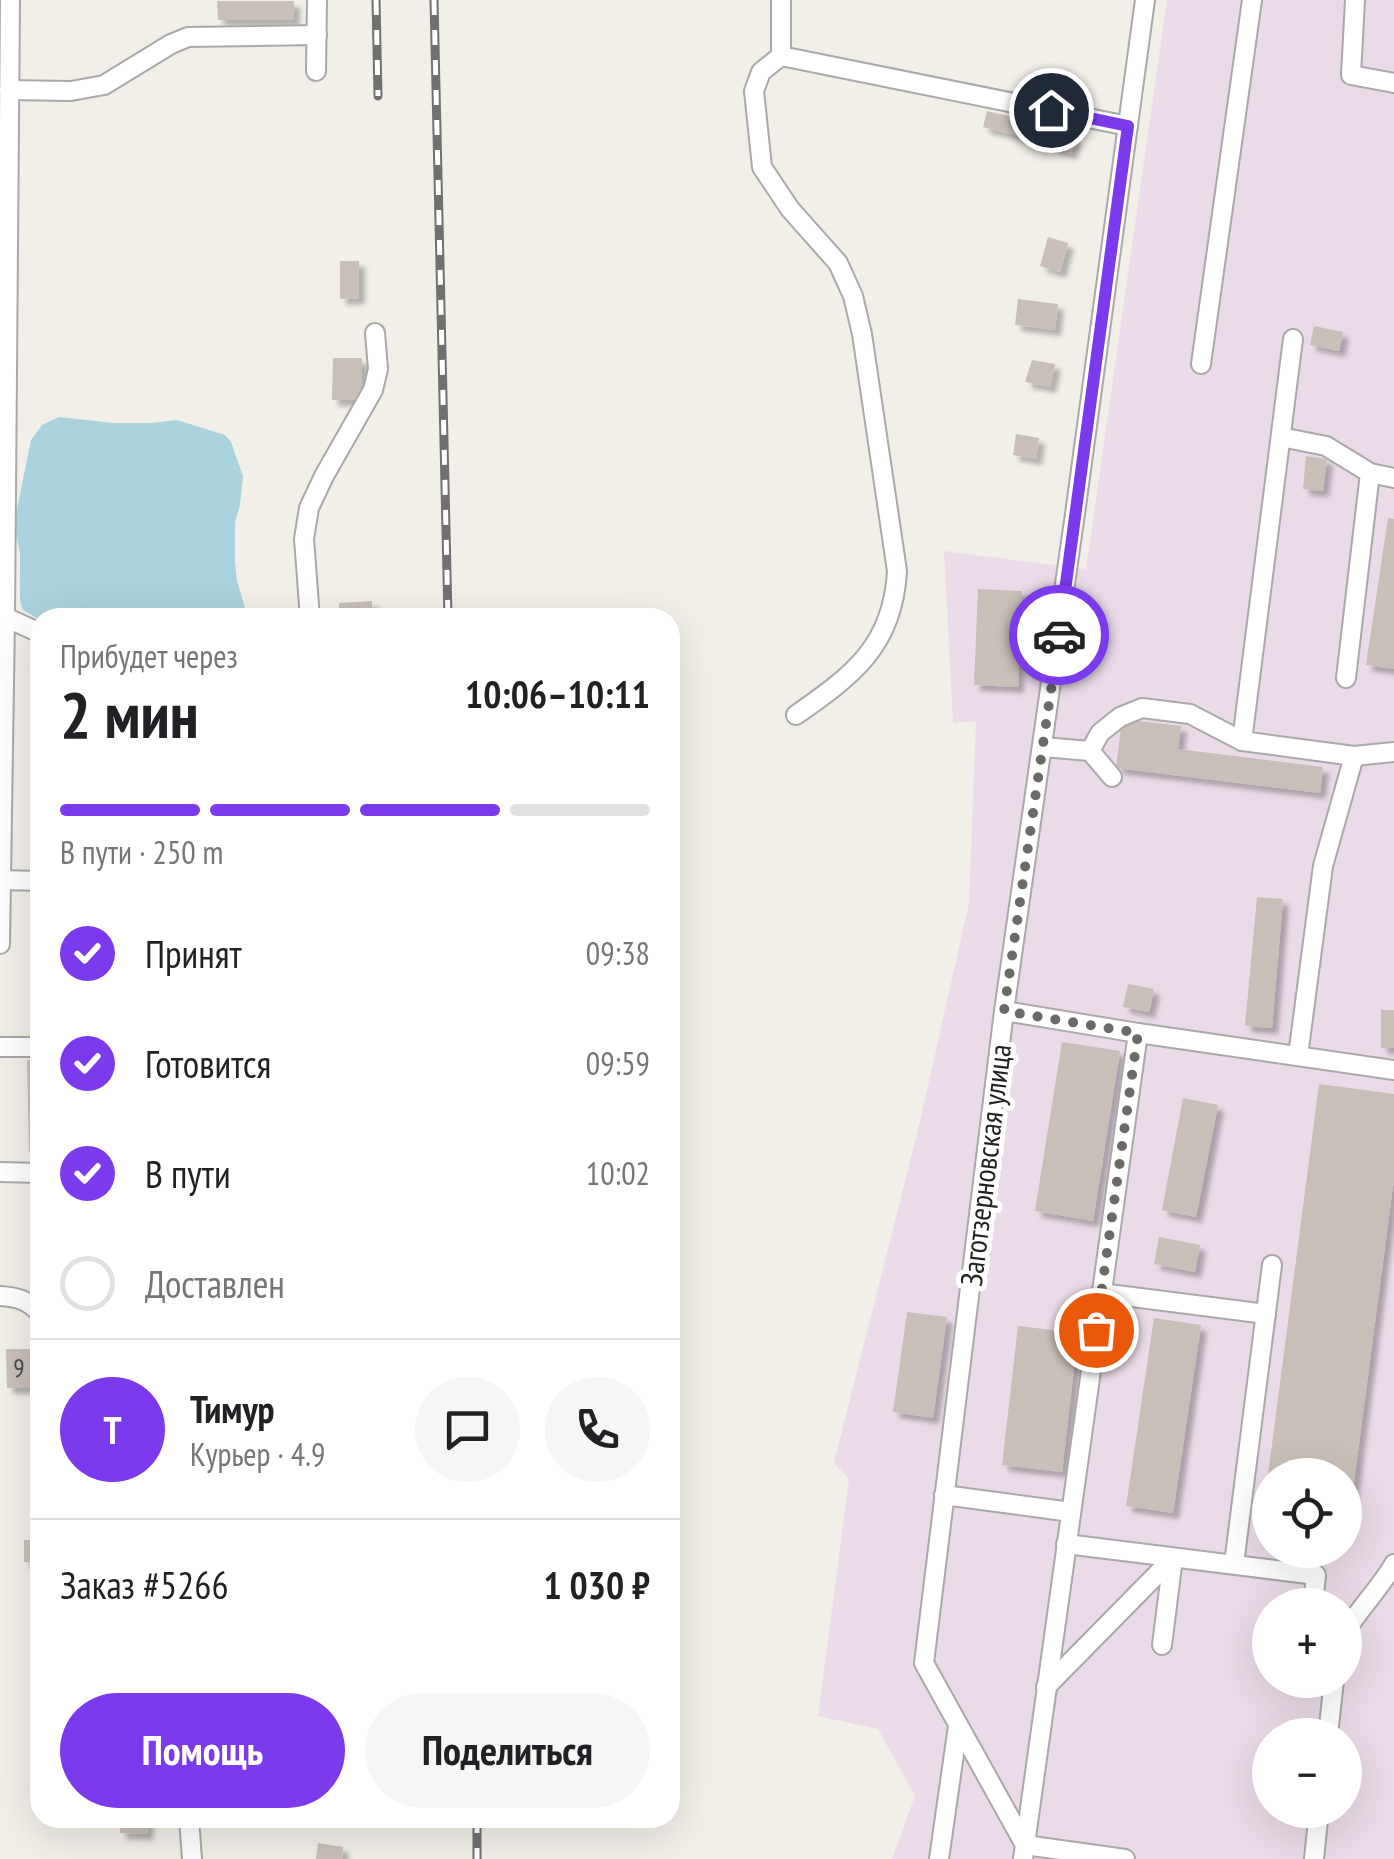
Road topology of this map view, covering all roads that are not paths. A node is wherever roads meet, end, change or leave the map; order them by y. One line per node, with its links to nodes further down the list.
1 (10, 0): 11 (street)
2 (317, 0): 7 (street)
3 (781, 0): 8 (street)
4 (1144, 0): 12 (street, Заготзерновская улица)
5 (1252, 0): 17 (street)
6 (1355, 0): 10 (street)
7 (317, 35): 9 (street); 11 (street)
8 (781, 56): 12 (street); 25 (street)
9 (316, 71)
10 (1394, 83)
11 (9, 90): 13 (street)
12 (1128, 126): 27 (street, Заготзерновская улица)
13 (4, 160): 14 (street)
14 (4, 248): 22 (street)
15 (375, 333): 21 (street)
16 (1294, 340): 18 (street)
17 (1201, 364)
18 (1281, 436): 19 (street); 26 (street)
19 (1370, 474): 20 (street); 24 (street)
20 (1394, 478)
21 (309, 608)
22 (5, 618): 23 (street); 32 (street)
23 (30, 629)
24 (1346, 678)
25 (796, 715)
26 (1242, 741): 28 (street); 30 (street)
27 (1043, 747): 28 (street); 36 (street, Заготзерновская улица)
28 (1090, 751): 31 (street)
29 (1394, 752): 30 (street)
30 (1354, 756): 40 (street)
31 (1112, 777)
32 (1, 880): 33 (street); 34 (street)
33 (30, 881)
34 (0, 935): 35 (street)
35 (0, 944)
36 (1004, 1011): 37 (street); 49 (street, Заготзерновская улица)
37 (1138, 1033): 40 (street); 45 (street)
38 (0, 1047): 39 (street)
39 (30, 1047)
40 (1298, 1056): 41 (street)
41 (1394, 1070)
42 (0, 1172): 43 (street)
43 (30, 1173)
44 (1272, 1265): 48 (street)
45 (1101, 1293): 48 (street); 50 (street)
46 (0, 1296): 47 (street)
47 (30, 1302)
48 (1266, 1314): 53 (street)
49 (944, 1496): 50 (street); 59 (street, Заготзерновская улица)
50 (1071, 1512): 51 (street)
51 (1066, 1544): 52 (street); 58 (street)
52 (1173, 1558): 53 (street); 57 (street); 58 (street)
53 (1234, 1564): 55 (street)
54 (1394, 1564): 56 (street)
55 (1315, 1588)
56 (1362, 1610)
57 (1162, 1645)
58 (1046, 1687): 62 (street)
59 (958, 1726): 62 (street); 64 (street)
60 (190, 1828): 63 (street)
61 (1317, 1828): 66 (street)
62 (1024, 1852): 65 (street)
63 (192, 1859)
64 (938, 1859)
65 (1125, 1859)
66 (1314, 1859)

